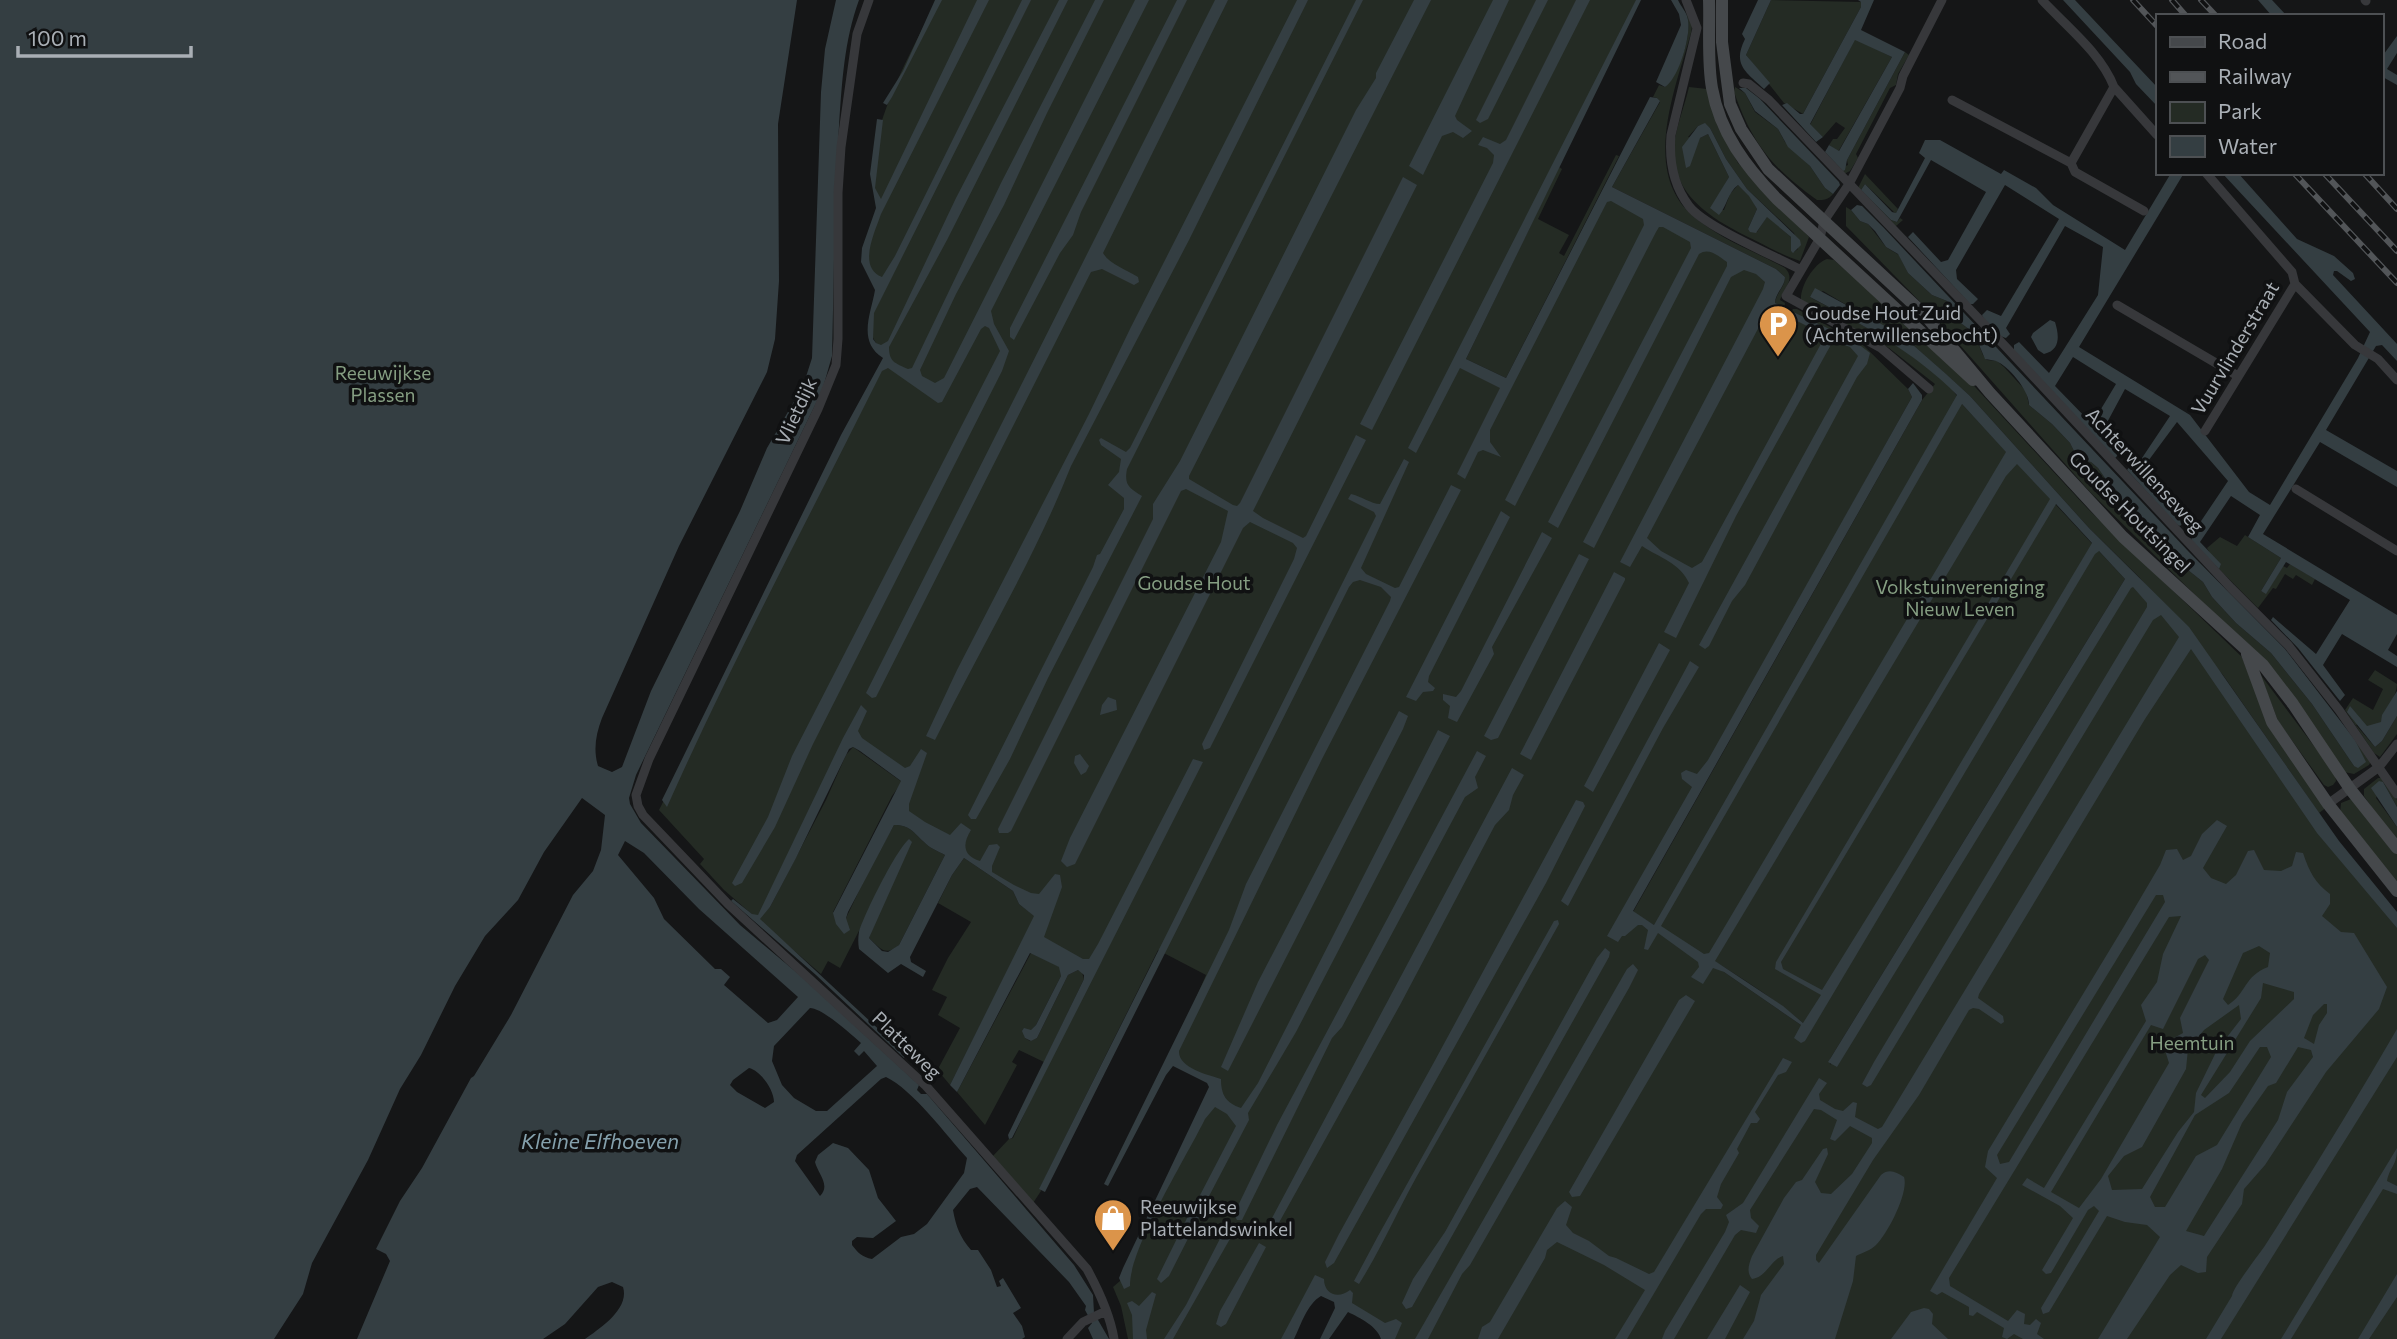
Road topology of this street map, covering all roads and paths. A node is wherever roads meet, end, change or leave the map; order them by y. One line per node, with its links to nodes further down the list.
1 (869, 0): 33 (street, Vlietdijk)
2 (1686, 0): 17 (street)
3 (1709, 0): 16 (main road, Goudse Houtsingel)
4 (1722, 0): 15 (main road, Goudse Houtsingel)
5 (1942, 0): 13 (street)
6 (2042, 0): 8 (street)
7 (1744, 83): 13 (street, Achterwillenseweg)
8 (2113, 87): 10 (street); 11 (street)
9 (1952, 100): 11 (street)
10 (2156, 134)
11 (2071, 163): 14 (street)
12 (2208, 175): 18 (street)
13 (1849, 184): 15 (street); 29 (street, Achterwillenseweg)
14 (2144, 211)
15 (1824, 221): 16 (street); 23 (main road, Goudse Houtsingel)
16 (1820, 238): 17 (street); 23 (main road, Goudse Houtsingel)
17 (1801, 270): 22 (street)
18 (2295, 284): 20 (street, Vuurvlinderstraat); 21 (street)
19 (2117, 305): 20 (street)
20 (2238, 376): 24 (street, Vuurvlinderstraat)
21 (2397, 380)
22 (1929, 389)
23 (1990, 393): 27 (main road, Goudse Houtsingel)
24 (2206, 431)
25 (2296, 489): 26 (street)
26 (2397, 551)
27 (2247, 653): 30 (main road, Goudse Houtsingel); 32 (main road, Goudse Houtsingel)
28 (2397, 744): 29 (street)
29 (2379, 766): 30 (street); 31 (street, Achterwillenseweg)
30 (2350, 789): 32 (street); 34 (main road, Goudse Houtsingel)
31 (2397, 794)
32 (2328, 804): 35 (main road, Goudse Houtsingel)
33 (638, 806): 36 (street, Platteweg)
34 (2397, 848)
35 (2397, 891)
36 (1107, 1311): 37 (street); 38 (street, Platteweg)
37 (1067, 1339)
38 (1114, 1339)

